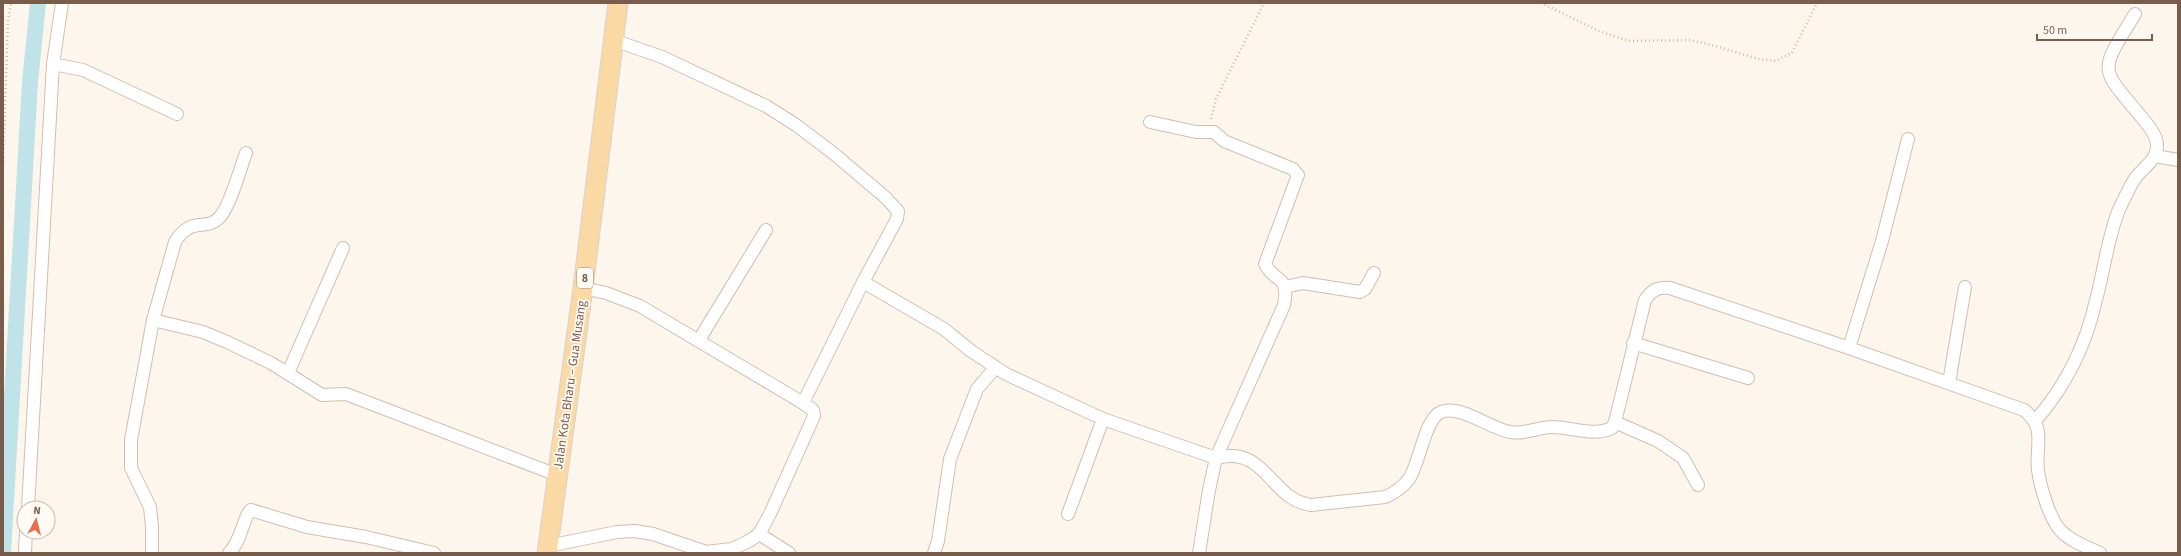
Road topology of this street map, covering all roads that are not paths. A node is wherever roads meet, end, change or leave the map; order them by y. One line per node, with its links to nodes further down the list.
1 (62, 3): 5 (street)
2 (618, 3): 4 (main road, Jalan Kota Bharu – Gua Musang / 8)
3 (2135, 14): 10 (street)
4 (613, 40): 15 (street); 18 (main road, Jalan Kota Bharu – Gua Musang / 8)
5 (53, 64): 6 (street); 34 (street)
6 (177, 114)
7 (1150, 122): 16 (street)
8 (1908, 139): 22 (street)
9 (246, 152): 19 (street)
10 (2155, 156): 11 (street); 29 (street)
11 (2178, 160)
12 (766, 230): 20 (street)
13 (343, 248): 24 (street)
14 (1374, 273): 16 (street)
15 (863, 282): 23 (street); 27 (street)
16 (1285, 287): 31 (street)
17 (1966, 287): 26 (street)
18 (583, 288): 20 (street); 32 (main road, Jalan Kota Bharu – Gua Musang / 8)
19 (153, 320): 24 (street); 40 (street)
20 (699, 340): 27 (street)
21 (1633, 343): 22 (street); 25 (street); 30 (street)
22 (1849, 348): 26 (street)
23 (995, 368): 28 (street); 44 (street)
24 (288, 373): 32 (street)
25 (1748, 378)
26 (1949, 383): 29 (street)
27 (803, 403): 36 (street)
28 (1103, 419): 31 (street); 35 (street)
29 (2035, 421): 46 (street)
30 (1615, 422): 31 (street); 33 (street)
31 (1216, 458): 45 (street)
32 (557, 475): 38 (main road, Jalan Kota Bharu – Gua Musang / 8)
33 (1698, 485)
34 (28, 500)
35 (1068, 514)
36 (759, 534): 38 (street); 43 (street)
37 (26, 540): 39 (street)
38 (547, 549)
39 (25, 553)
40 (152, 553)
41 (229, 553): 42 (street)
42 (434, 553)
43 (789, 553)
44 (934, 553)
45 (1199, 553)
46 (2100, 553)

